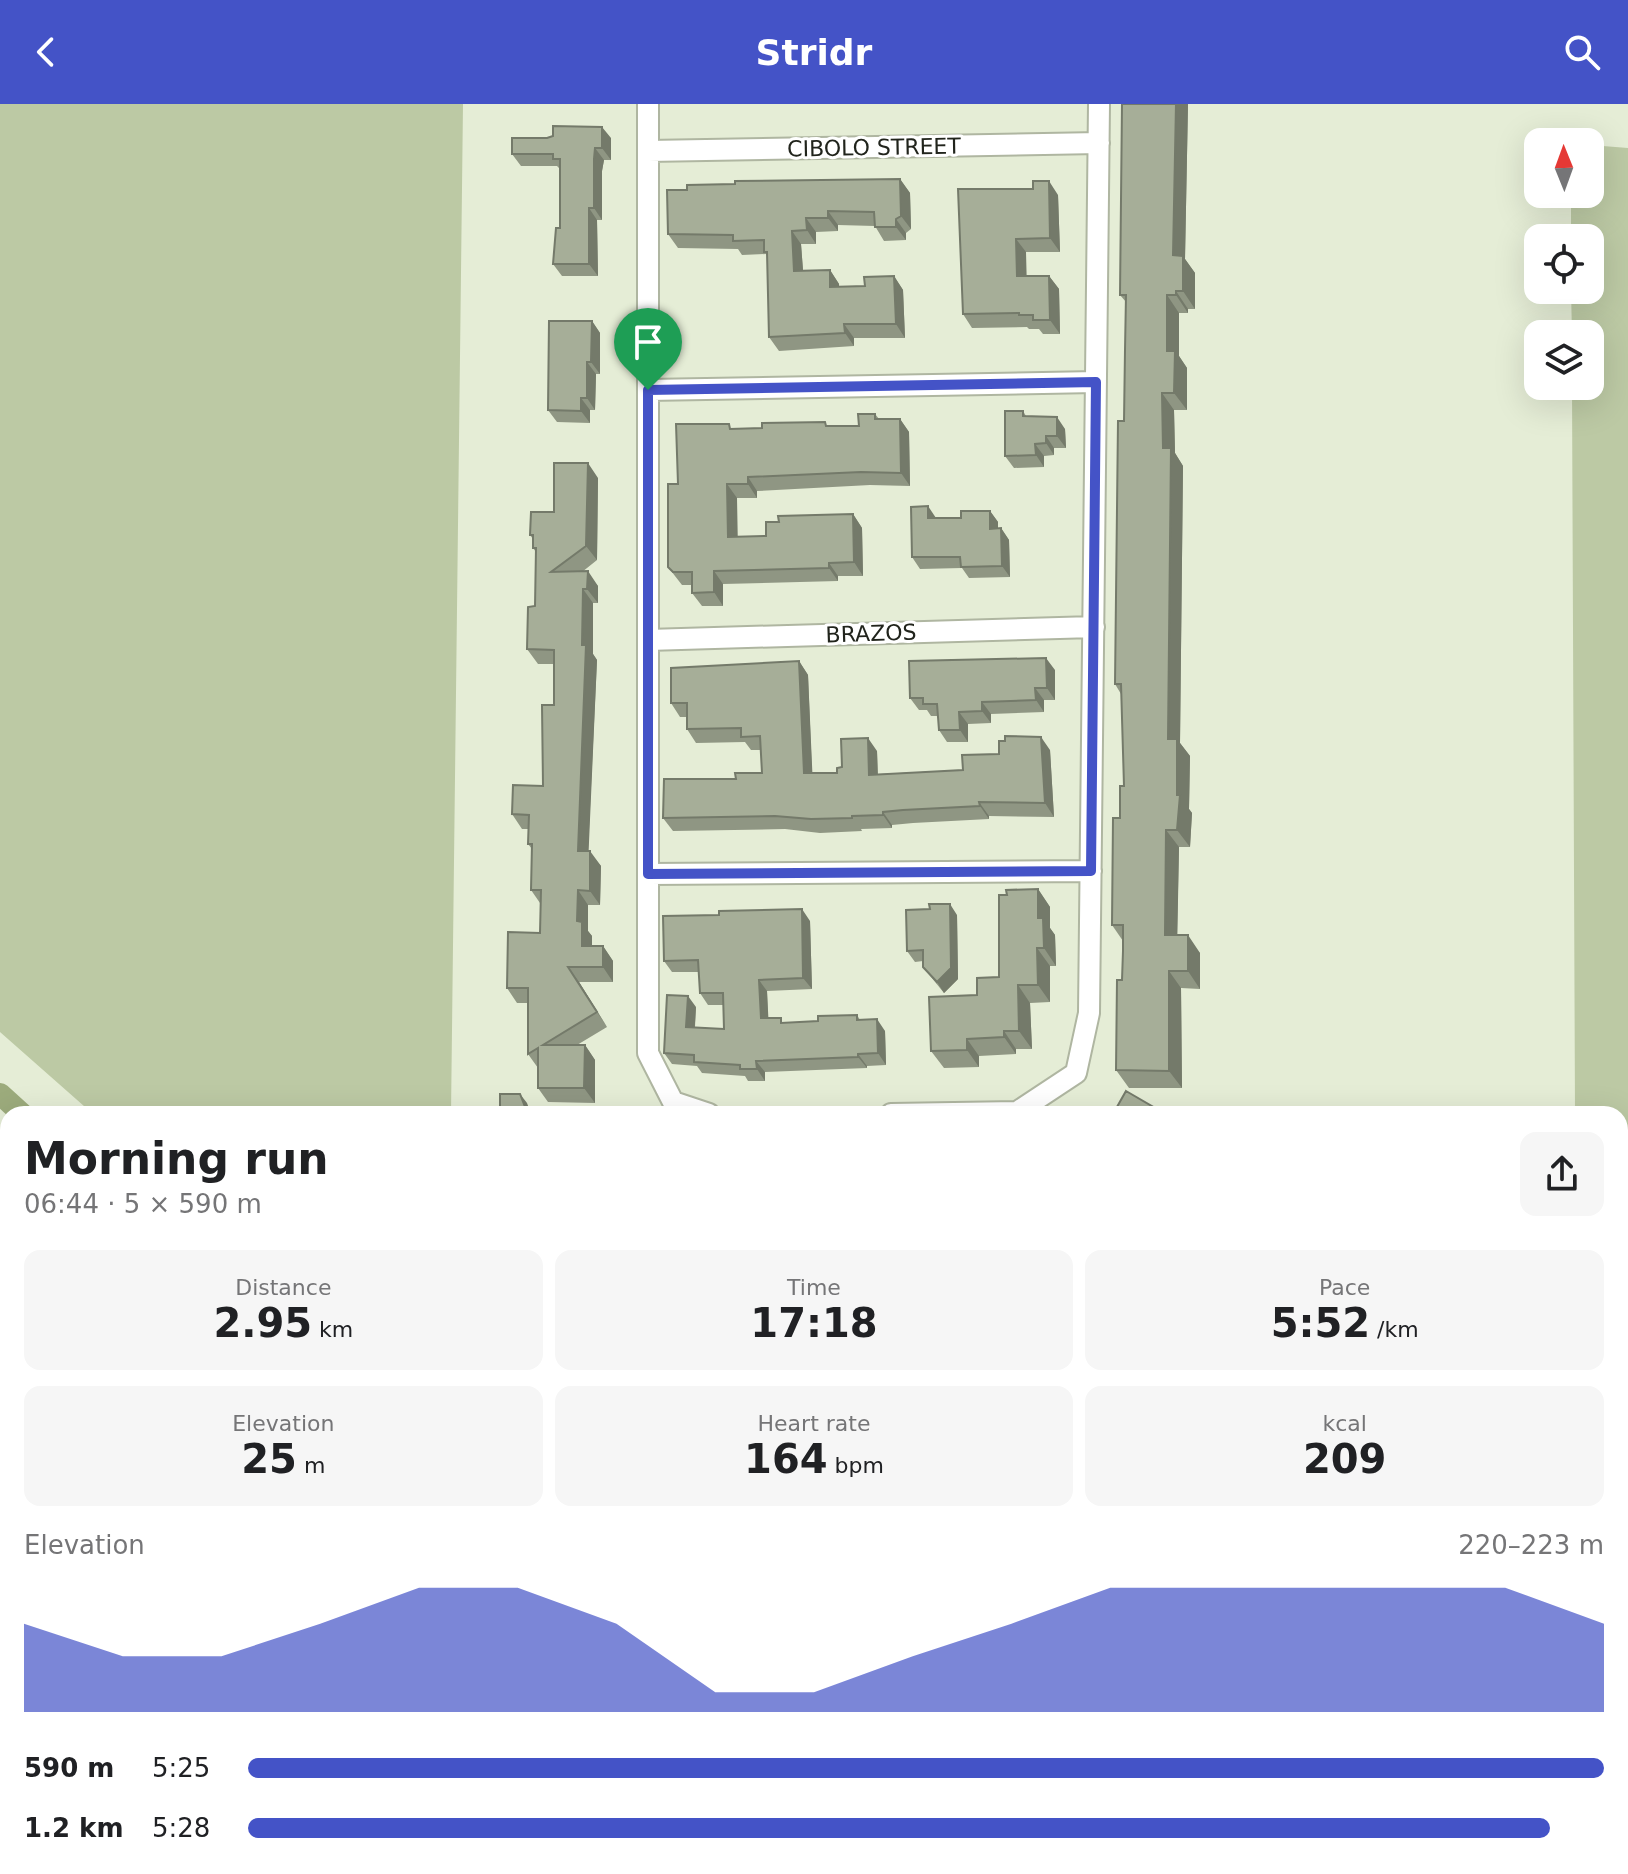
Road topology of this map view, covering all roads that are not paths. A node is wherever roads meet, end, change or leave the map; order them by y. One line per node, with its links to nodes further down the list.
1 (648, 104): 4 (street)
2 (1099, 104): 3 (street)
3 (1099, 143): 4 (street, CIBOLO STREET); 5 (street)
4 (648, 151): 6 (street)
5 (1096, 382): 6 (street); 7 (street)
6 (648, 390): 8 (street)
7 (1094, 627): 8 (street, BRAZOS); 9 (street)
8 (648, 640): 10 (street)
9 (1091, 871): 10 (street); 12 (street)
10 (648, 874): 11 (street)
11 (685, 1106)
12 (1026, 1106)

